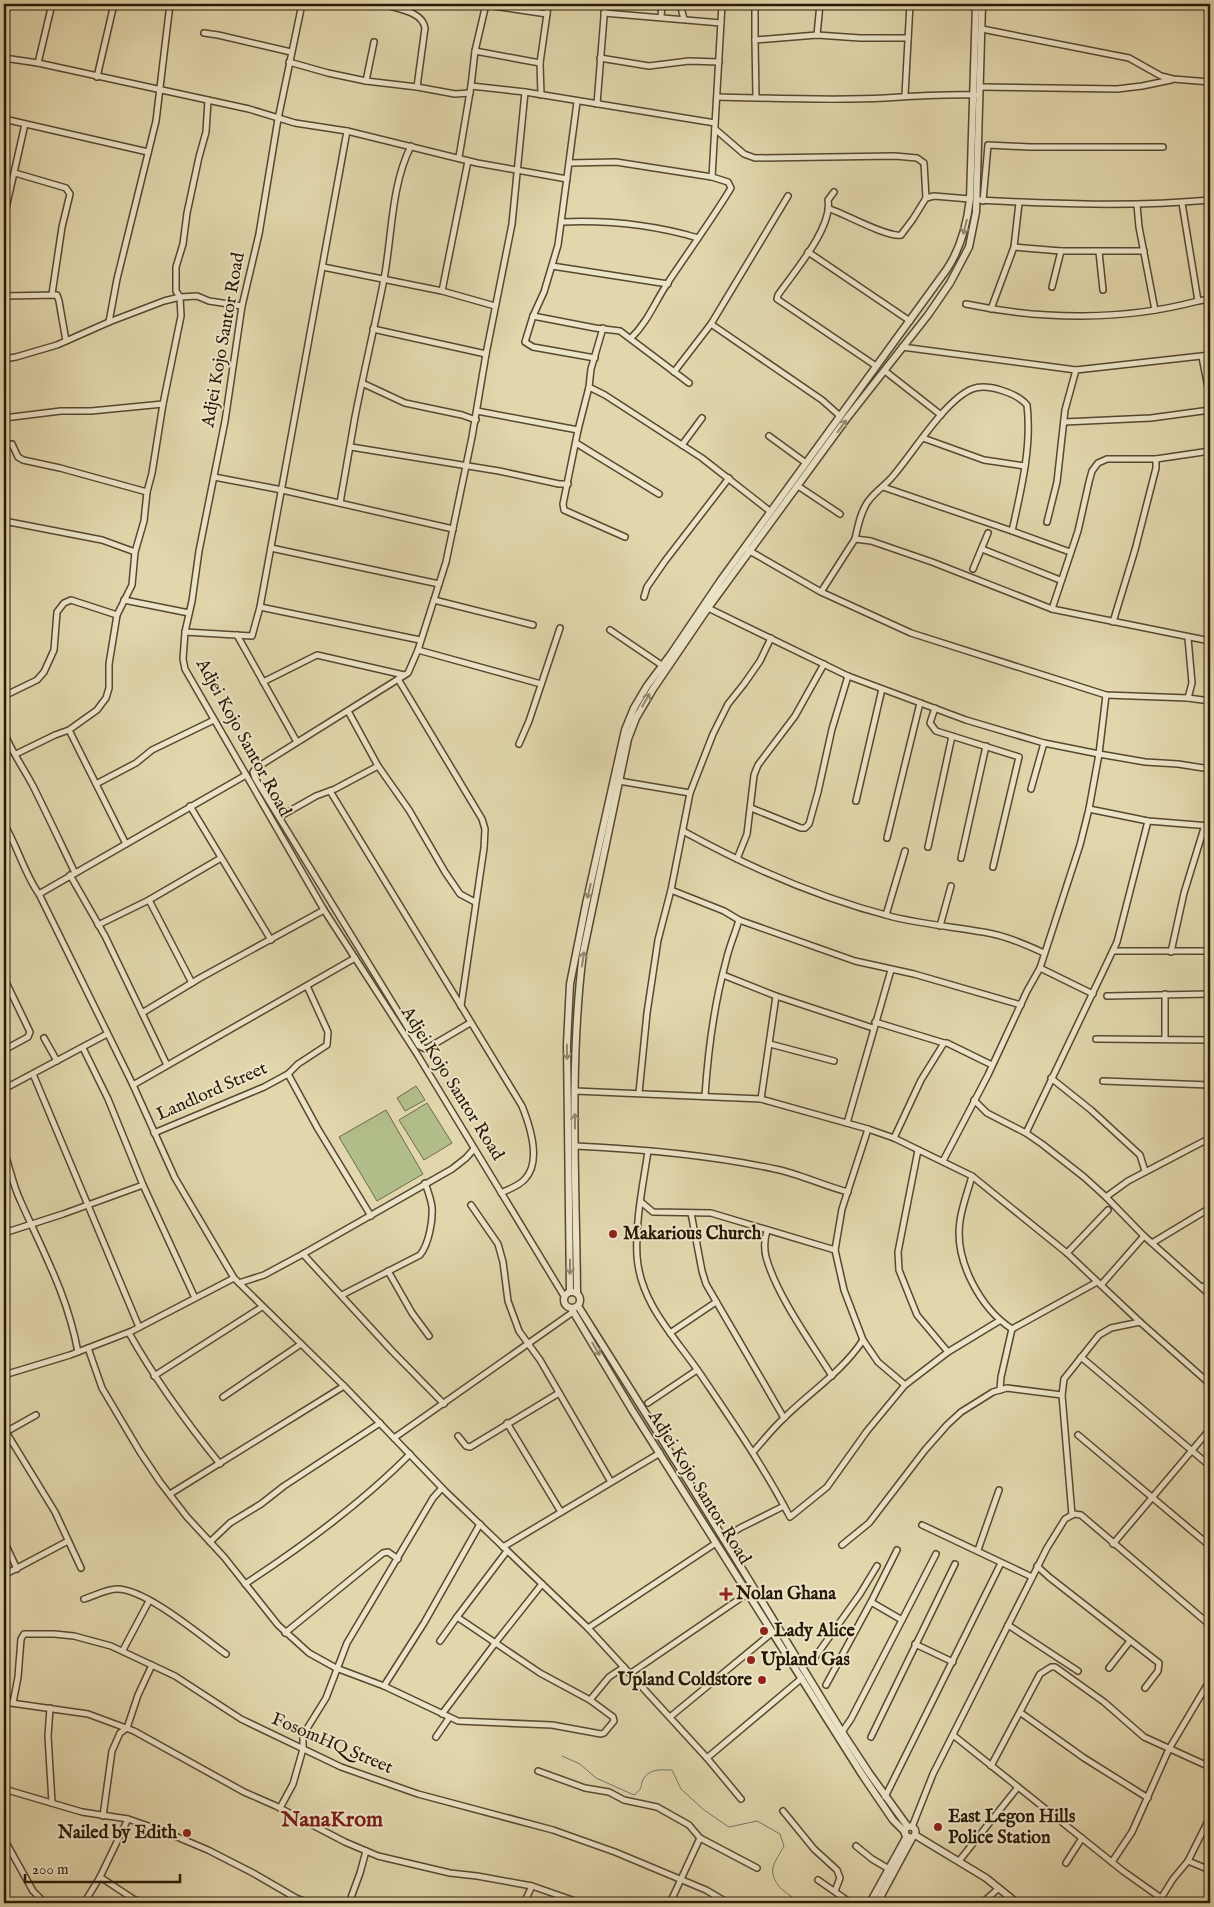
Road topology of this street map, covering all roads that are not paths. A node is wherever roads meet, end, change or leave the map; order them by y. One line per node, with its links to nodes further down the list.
1 (52, 4): 34 (street)
2 (114, 4): 36 (street)
3 (170, 4): 43 (street)
4 (302, 4): 28 (street, Adjei Kojo Santor Road)
5 (383, 4): 41 (street)
6 (486, 4): 18 (street); 29 (street)
7 (548, 4): 18 (street)
8 (605, 4): 17 (street)
9 (662, 4): 19 (street)
10 (680, 4): 20 (street)
11 (722, 4): 21 (street)
12 (755, 4): 26 (street)
13 (820, 4): 24 (street)
14 (910, 4): 25 (street)
15 (976, 4): 48 (street)
16 (982, 4): 22 (street)
17 (604, 13): 19 (street); 31 (street)
18 (547, 14): 35 (street)
19 (661, 17): 20 (street)
20 (684, 19): 21 (street)
21 (721, 23): 33 (street)
22 (982, 29): 37 (street); 42 (street)
23 (204, 33): 28 (street)
24 (817, 35): 25 (street); 26 (street)
25 (908, 38): 47 (street)
26 (755, 40): 50 (street)
27 (374, 42): 38 (street)
28 (292, 52): 32 (street, Adjei Kojo Santor Road)
29 (475, 52): 35 (street); 40 (street)
30 (4, 58): 34 (street)
31 (600, 58): 33 (street); 53 (street)
32 (289, 62): 38 (street); 55 (street, Adjei Kojo Santor Road)
33 (719, 62): 49 (street)
34 (38, 63): 36 (street)
35 (540, 63): 46 (street)
36 (97, 77): 43 (street)
37 (1173, 79): 39 (street); 42 (street)
38 (366, 81): 41 (street)
39 (1210, 82)
40 (471, 86): 44 (street); 45 (street)
41 (417, 87): 45 (street)
42 (980, 87): 48 (street)
43 (160, 91): 51 (street); 61 (street)
44 (525, 92): 46 (street); 65 (street)
45 (470, 93): 62 (street)
46 (542, 95): 52 (street)
47 (905, 95): 48 (street); 50 (street)
48 (977, 95): 72 (street)
49 (717, 97): 50 (street); 57 (street)
50 (756, 97)
51 (208, 100): 55 (street); 95 (street)
52 (578, 102): 53 (street); 64 (street)
53 (597, 104): 57 (street)
54 (4, 119): 56 (street)
55 (278, 119): 58 (street); 99 (street, Adjei Kojo Santor Road)
56 (25, 124): 61 (street); 66 (street)
57 (715, 126): 67 (street); 71 (street)
58 (347, 132): 59 (street); 87 (street)
59 (411, 146): 62 (street); 88 (street)
60 (1163, 147): 72 (street)
61 (148, 152): 105 (street)
62 (459, 157): 63 (street)
63 (468, 161): 65 (street); 92 (street)
64 (569, 163): 67 (street); 68 (street)
65 (517, 170): 68 (street); 100 (street)
66 (15, 173): 78 (street); 93 (street)
67 (712, 177): 80 (street)
68 (567, 179): 79 (street)
69 (834, 192): 77 (street)
70 (788, 196): 106 (street)
71 (926, 198): 72 (street); 77 (street)
72 (977, 200): 74 (street); 104 (street, one-way to 104); 111 (street)
73 (1210, 200): 75 (street)
74 (1019, 203): 76 (street); 81 (street)
75 (1182, 203): 76 (street); 97 (street)
76 (1137, 205): 83 (street)
77 (830, 209): 84 (street)
78 (4, 217)
79 (562, 222): 80 (street); 86 (street)
80 (698, 238): 89 (street)
81 (1014, 247): 82 (street); 101 (street)
82 (1061, 251): 85 (street); 90 (street)
83 (1144, 251): 85 (street); 102 (street)
84 (808, 252): 104 (street); 117 (street)
85 (1099, 252): 91 (street)
86 (552, 266): 89 (street); 103 (street)
87 (322, 267): 88 (street); 151 (street)
88 (384, 279): 92 (street); 108 (street)
89 (668, 284): 109 (street)
90 (1052, 287)
91 (1103, 290)
92 (442, 291): 100 (street)
93 (52, 294): 94 (street); 110 (street)
94 (4, 296)
95 (180, 297): 99 (street); 105 (street); 125 (street)
96 (1210, 299): 97 (street)
97 (1198, 301): 102 (street)
98 (966, 304): 101 (street)
99 (242, 306): 146 (street, Adjei Kojo Santor Road)
100 (495, 306): 112 (street)
101 (991, 309): 102 (street)
102 (1155, 310)
103 (533, 316): 107 (street); 116 (street)
104 (910, 321): 117 (street)
105 (109, 322): 110 (street)
106 (711, 324): 120 (street); 129 (street)
107 (603, 328): 109 (street); 116 (street)
108 (373, 329): 112 (street); 121 (street)
109 (631, 338): 120 (street)
110 (66, 341): 115 (street)
111 (902, 347): 118 (street); 119 (street)
112 (486, 354): 127 (street)
113 (1210, 355): 114 (street)
114 (1202, 357): 118 (street); 124 (street)
115 (4, 358)
116 (595, 358): 123 (street)
117 (876, 366): 129 (street)
118 (1076, 370): 133 (street)
119 (885, 371): 128 (street); 149 (street, one-way to 119)
120 (674, 372): 122 (street)
121 (362, 383): 132 (street); 140 (street)
122 (689, 383)
123 (589, 387): 134 (street); 139 (street)
124 (1210, 398)
125 (163, 404): 130 (street); 152 (street)
126 (1210, 410): 133 (street)
127 (477, 411): 132 (street); 134 (street)
128 (942, 415): 136 (street); 145 (street)
129 (840, 416): 143 (street)
130 (4, 418)
131 (702, 418): 139 (street)
132 (476, 420): 144 (street)
133 (1064, 422): 158 (street)
134 (578, 430): 137 (street)
135 (769, 436): 143 (street)
136 (923, 438): 145 (street); 150 (street)
137 (576, 443): 148 (street); 153 (street)
138 (12, 444): 152 (street)
139 (682, 445): 147 (street)
140 (351, 447): 144 (street); 154 (street)
141 (1210, 451): 142 (street)
142 (1156, 459): 168 (street); 181 (street)
143 (806, 463): 155 (street)
144 (466, 466): 148 (street); 159 (street)
145 (1024, 466): 160 (street)
146 (214, 477): 151 (street); 179 (street, Adjei Kojo Santor Road)
147 (729, 478): 155 (street); 173 (street)
148 (568, 484): 162 (street)
149 (798, 486): 156 (street); 166 (street)
150 (883, 487): 160 (street); 163 (street)
151 (282, 490): 154 (street); 164 (street)
152 (147, 492): 167 (street)
153 (659, 494)
154 (340, 503): 159 (street)
155 (771, 512): 166 (street)
156 (840, 514)
157 (4, 522): 167 (street)
158 (1047, 522)
159 (453, 529): 171 (street)
160 (1012, 530): 168 (street)
161 (988, 533): 165 (street)
162 (625, 537)
163 (855, 539): 172 (street); 178 (street)
164 (271, 548): 171 (street); 176 (street)
165 (982, 549): 169 (street); 170 (street)
166 (748, 550): 172 (street); 177 (street); 193 (street)
167 (135, 552): 174 (street)
168 (1070, 552): 170 (street)
169 (973, 569)
170 (1060, 580): 178 (street)
171 (439, 584): 175 (street)
172 (821, 592): 200 (street)
173 (644, 597)
174 (124, 600): 179 (street); 180 (street)
175 (434, 600): 182 (street); 189 (street)
176 (260, 607): 186 (street); 189 (street)
177 (708, 608): 187 (street); 220 (street, one-way to 177)
178 (1052, 609): 181 (street)
179 (189, 613): 185 (street, Adjei Kojo Santor Road)
180 (117, 615): 201 (street); 208 (street)
181 (1112, 622): 188 (street)
182 (533, 625)
183 (560, 628): 198 (street)
184 (610, 630): 193 (street)
185 (185, 632): 186 (street); 207 (street, Adjei Kojo Santor Road)
186 (237, 635): 197 (street)
187 (771, 638): 192 (street); 224 (street)
188 (1188, 638): 190 (street); 202 (street)
189 (420, 640): 191 (street)
190 (1210, 641)
191 (418, 650): 194 (street); 198 (street)
192 (824, 664): 195 (street); 227 (street)
193 (663, 666): 341 (street, one-way to 341)
194 (404, 675): 196 (street); 197 (street)
195 (848, 676): 199 (street); 227 (street)
196 (398, 680): 206 (street); 247 (street)
197 (263, 682): 211 (street)
198 (542, 684): 213 (street)
199 (882, 689): 204 (street); 225 (street)
200 (1106, 695): 202 (street); 216 (street)
201 (4, 696)
202 (1188, 698): 203 (street)
203 (1210, 701)
204 (920, 703): 205 (street); 234 (street)
205 (934, 708): 210 (street); 212 (street)
206 (348, 711): 211 (street); 217 (street)
207 (214, 720): 219 (street, Adjei Kojo Santor Road); 221 (street)
208 (69, 730): 215 (street); 221 (street)
209 (4, 732): 215 (street)
210 (952, 736): 214 (street); 236 (street)
211 (297, 742): 229 (street)
212 (1044, 743): 216 (street); 222 (street)
213 (519, 744)
214 (986, 746): 239 (street); 241 (street)
215 (16, 754): 242 (street)
216 (1099, 754): 218 (street); 228 (street)
217 (378, 766): 223 (street); 247 (street)
218 (1210, 769)
219 (246, 775): 226 (street); 248 (street, Adjei Kojo Santor Road)
220 (619, 781): 224 (street); 296 (street, one-way to 220)
221 (96, 784): 235 (street)
222 (1031, 788)
223 (330, 791): 229 (street); 272 (street)
224 (690, 793): 233 (street)
225 (856, 801)
226 (190, 806): 235 (street); 238 (street)
227 (751, 808): 240 (street)
228 (1089, 809): 230 (street); 257 (street)
229 (279, 817): 274 (street)
230 (1148, 822): 232 (street); 254 (street)
231 (4, 824): 245 (street)
232 (1207, 826): 256 (street)
233 (683, 831): 240 (street); 244 (street)
234 (887, 838)
235 (126, 844): 242 (street)
236 (928, 847)
237 (905, 851): 249 (street)
238 (221, 858): 246 (street); 253 (street)
239 (961, 858)
240 (736, 859): 249 (street)
241 (993, 867)
242 (73, 874): 245 (street); 251 (street)
243 (951, 886): 252 (street)
244 (671, 890): 250 (street); 297 (street)
245 (39, 894): 276 (street)
246 (149, 900): 251 (street); 263 (street)
247 (475, 902): 272 (street)
248 (324, 910): 253 (street); 258 (street, Adjei Kojo Santor Road)
249 (886, 915): 252 (street)
250 (739, 920): 260 (street); 261 (street)
251 (98, 925): 273 (street)
252 (940, 926): 257 (street)
253 (271, 940): 263 (street)
254 (1113, 951): 256 (street); 266 (street)
255 (1210, 951): 256 (street)
256 (1171, 952)
257 (1044, 953): 259 (street)
258 (355, 958): 264 (street); 308 (street, Adjei Kojo Santor Road)
259 (1040, 968): 266 (street); 271 (street)
260 (891, 970): 271 (street); 275 (street)
261 (723, 976): 269 (street); 298 (street)
262 (4, 978): 265 (street)
263 (192, 983): 273 (street)
264 (307, 986): 287 (street); 290 (street, Landlord Street)
265 (6, 987): 284 (street)
266 (1093, 994): 291 (street)
267 (1164, 994): 268 (street); 270 (street); 279 (street)
268 (1210, 994)
269 (776, 996): 275 (street); 282 (street)
270 (1107, 996)
271 (1021, 1005): 288 (street)
272 (461, 1006): 274 (street)
273 (142, 1013): 287 (street)
274 (470, 1023): 318 (street)
275 (874, 1025): 281 (street); 301 (street)
276 (107, 1034): 283 (street); 293 (street)
277 (44, 1038): 285 (street)
278 (1096, 1039): 279 (street)
279 (1165, 1039): 280 (street)
280 (1210, 1040)
281 (944, 1043): 288 (street); 305 (street)
282 (770, 1044): 286 (street); 299 (street)
283 (83, 1048): 285 (street); 316 (street)
284 (4, 1050)
285 (57, 1061): 289 (street)
286 (834, 1061)
287 (167, 1065): 293 (street)
288 (992, 1066): 300 (street)
289 (33, 1074): 295 (street); 321 (street)
290 (288, 1074): 303 (street, Landlord Street); 326 (street)
291 (1051, 1078): 304 (street); 313 (street)
292 (1103, 1081): 294 (street)
293 (133, 1085): 303 (street)
294 (1210, 1085)
295 (4, 1089)
296 (575, 1091): 297 (street); 307 (street, one-way to 296)
297 (639, 1093): 298 (street)
298 (704, 1096): 299 (street)
299 (760, 1099): 301 (street)
300 (974, 1100): 304 (street); 312 (street)
301 (847, 1123): 302 (street)
302 (868, 1129): 305 (street); 317 (street)
303 (154, 1133): 336 (street)
304 (1026, 1133): 319 (street)
305 (894, 1138): 310 (street)
306 (1210, 1138): 313 (street)
307 (576, 1146): 309 (street); 341 (street)
308 (474, 1149): 315 (street); 318 (street, Adjei Kojo Santor Road)
309 (648, 1150): 317 (street); 320 (street)
310 (918, 1150): 312 (street); 360 (street)
311 (4, 1151): 327 (street)
312 (943, 1161): 314 (street)
313 (1145, 1172): 319 (street)
314 (972, 1176): 333 (street); 348 (street)
315 (425, 1183): 326 (street); 335 (street)
316 (143, 1184): 321 (street); 344 (street)
317 (848, 1192): 332 (street)
318 (501, 1193): 341 (street, Adjei Kojo Santor Road)
319 (1106, 1197): 330 (street)
320 (641, 1202): 325 (street); 353 (street)
321 (88, 1204): 327 (street); 350 (street)
322 (471, 1205): 357 (street)
323 (1210, 1208): 331 (street)
324 (1108, 1210): 333 (street)
325 (690, 1213): 328 (street); 345 (street)
326 (371, 1216): 334 (street)
327 (31, 1224): 329 (street); 359 (street)
328 (767, 1231): 332 (street); 365 (street)
329 (4, 1233)
330 (1144, 1236): 331 (street); 339 (street)
331 (1152, 1243): 340 (street)
332 (835, 1250): 355 (street)
333 (1067, 1253): 339 (street)
334 (303, 1254): 338 (street); 342 (street)
335 (388, 1271): 342 (street); 354 (street)
336 (234, 1278): 338 (street); 344 (street)
337 (1210, 1283): 340 (street)
338 (240, 1284): 346 (street)
339 (1099, 1284): 349 (street); 351 (street)
340 (1202, 1287): 343 (street)
341 (570, 1294): 347 (street); 347 (street)
342 (342, 1295): 374 (street)
343 (1210, 1295)
344 (195, 1298): 350 (street)
345 (716, 1302): 353 (street); 376 (street)
346 (262, 1307): 356 (street); 364 (street)
347 (574, 1309): 357 (street); 386 (street, Adjei Kojo Santor Road, one-way to 386); 400 (street, Adjei Kojo Santor Road)
348 (999, 1321): 351 (street); 360 (street)
349 (1140, 1322): 361 (street); 366 (street)
350 (139, 1327): 352 (street)
351 (1012, 1329): 369 (street)
352 (128, 1332): 358 (street); 364 (street)
353 (670, 1333): 362 (street)
354 (428, 1336)
355 (863, 1340): 365 (street); 367 (street)
356 (301, 1344): 368 (street); 372 (street)
357 (528, 1344): 370 (street); 374 (street)
358 (88, 1348): 359 (street); 393 (street)
359 (78, 1352): 363 (street)
360 (948, 1352): 367 (street)
361 (1081, 1357): 371 (street); 384 (street)
362 (698, 1370): 373 (street); 385 (street)
363 (4, 1375)
364 (154, 1376): 388 (street)
365 (832, 1376): 376 (street)
366 (1210, 1384)
367 (905, 1385): 395 (street)
368 (344, 1386): 377 (street); 388 (street)
369 (1000, 1390): 371 (street); 406 (street)
370 (559, 1393): 378 (street); 390 (street)
371 (1062, 1395): 397 (street)
372 (223, 1397)
373 (648, 1403)
374 (444, 1404): 383 (street)
375 (36, 1415): 380 (street)
376 (784, 1418): 385 (street)
377 (380, 1423): 383 (street); 403 (street)
378 (507, 1423): 382 (street); 396 (street)
379 (1210, 1429): 384 (street)
380 (5, 1433): 402 (street)
381 (1078, 1435): 394 (street)
382 (458, 1436)
383 (394, 1438): 387 (street)
384 (1192, 1451): 389 (street); 394 (street)
385 (753, 1452): 395 (street)
386 (660, 1453): 390 (street); 404 (street, Adjei Kojo Santor Road)
387 (410, 1454): 391 (street); 421 (street)
388 (220, 1464): 393 (street)
389 (1210, 1466)
390 (611, 1482): 396 (street)
391 (442, 1488): 398 (street); 412 (street)
392 (999, 1490): 410 (street)
393 (170, 1494): 403 (street)
394 (1152, 1497): 405 (street); 407 (street)
395 (784, 1506): 400 (street)
396 (561, 1512): 408 (street)
397 (1072, 1515): 405 (street); 416 (street)
398 (480, 1524): 408 (street); 451 (street)
399 (922, 1525): 410 (street)
400 (724, 1539): 462 (street, Adjei Kojo Santor Road)
401 (4, 1541): 418 (street)
402 (68, 1541): 417 (street); 418 (street)
403 (210, 1542): 421 (street)
404 (716, 1544): 423 (street, Adjei Kojo Santor Road); 431 (street)
405 (1113, 1544): 430 (street)
406 (842, 1545)
407 (1210, 1546)
408 (505, 1549): 422 (street); 427 (street)
409 (897, 1550): 426 (street)
410 (978, 1550): 413 (street)
411 (936, 1554): 428 (street)
412 (398, 1559): 432 (street); 444 (street)
413 (1001, 1563): 420 (street); 441 (street)
414 (954, 1564): 437 (street)
415 (877, 1566): 440 (street)
416 (1037, 1566): 420 (street); 435 (street)
417 (81, 1568)
418 (17, 1569): 419 (street)
419 (4, 1575)
420 (1032, 1577): 429 (street)
421 (245, 1584): 432 (street)
422 (542, 1584): 431 (street); 436 (street)
423 (748, 1593): 433 (street, Adjei Kojo Santor Road); 447 (street)
424 (84, 1599): 425 (street)
425 (149, 1601): 438 (street); 439 (street)
426 (871, 1602): 428 (street); 450 (street)
427 (456, 1617): 434 (street); 436 (street)
428 (902, 1620): 462 (street)
429 (1008, 1625): 446 (street); 463 (street)
430 (1210, 1625)
431 (588, 1628): 443 (street)
432 (285, 1632): 444 (street)
433 (773, 1632): 448 (street, Adjei Kojo Santor Road); 459 (street)
434 (440, 1641)
435 (1130, 1641): 445 (street); 452 (street)
436 (496, 1642): 453 (street); 458 (street)
437 (916, 1644): 441 (street); 465 (street)
438 (123, 1650): 442 (street, FosomHQ Street); 455 (street, FosomHQ Street)
439 (226, 1654)
440 (813, 1660)
441 (953, 1662): 474 (street)
442 (152, 1665): 461 (street); 467 (street, FosomHQ Street)
443 (624, 1667): 447 (street); 453 (street)
444 (336, 1668): 451 (street); 467 (street)
445 (1109, 1668)
446 (1078, 1671)
447 (631, 1673): 459 (street)
448 (802, 1678): 468 (street); 483 (street, Adjei Kojo Santor Road)
449 (1210, 1680): 466 (street)
450 (826, 1685)
451 (384, 1686): 458 (street)
452 (1145, 1688)
453 (590, 1700): 460 (street)
454 (4, 1702): 455 (street)
455 (13, 1703): 456 (street)
456 (50, 1708): 461 (street); 477 (street)
457 (1021, 1713): 466 (street); 469 (street); 475 (street)
458 (442, 1714): 460 (street)
459 (670, 1716): 468 (street)
460 (449, 1718): 464 (street)
461 (127, 1728): 478 (street); 480 (street)
462 (842, 1732): 474 (street, Adjei Kojo Santor Road)
463 (953, 1735): 469 (street); 483 (street)
464 (436, 1737)
465 (871, 1738)
466 (1170, 1749): 470 (street); 475 (street)
467 (303, 1750): 478 (street); 497 (street, FosomHQ Street)
468 (707, 1758): 476 (street)
469 (991, 1766): 472 (street)
470 (1210, 1767)
471 (538, 1771): 484 (street)
472 (1018, 1786): 485 (street); 489 (street)
473 (4, 1789): 477 (street)
474 (885, 1797): 483 (street, Adjei Kojo Santor Road)
475 (1148, 1798): 491 (street)
476 (741, 1799)
477 (52, 1803): 480 (street)
478 (280, 1808): 488 (street)
479 (783, 1812): 501 (street)
480 (103, 1816): 482 (street)
481 (1210, 1817): 490 (street)
482 (128, 1819): 496 (street); 506 (street)
483 (910, 1833): 489 (street, Adjei Kojo Santor Road); 494 (street); 514 (street)
484 (700, 1838): 493 (street); 497 (street)
485 (1082, 1838): 491 (street); 492 (street)
486 (4, 1839): 503 (street)
487 (856, 1846): 494 (street)
488 (366, 1851): 499 (street); 507 (street)
489 (959, 1860): 500 (street, Adjei Kojo Santor Road)
490 (1188, 1861): 495 (street); 502 (street)
491 (1112, 1862): 502 (street)
492 (1066, 1864)
493 (757, 1868)
494 (889, 1869): 513 (street)
495 (1210, 1870)
496 (100, 1877): 504 (street); 505 (street)
497 (681, 1879): 510 (street); 511 (street, FosomHQ Street)
498 (818, 1880): 501 (street)
499 (532, 1886): 508 (street); 509 (street)
500 (999, 1888): 515 (street); 516 (street, Adjei Kojo Santor Road)
501 (835, 1891): 512 (street)
502 (1160, 1901)
503 (45, 1903)
504 (84, 1903)
505 (149, 1903)
506 (309, 1903)
507 (349, 1903)
508 (524, 1903)
509 (580, 1903)
510 (670, 1903)
511 (728, 1903)
512 (852, 1903)
513 (870, 1903)
514 (877, 1903)
515 (982, 1903)
516 (1016, 1903)

